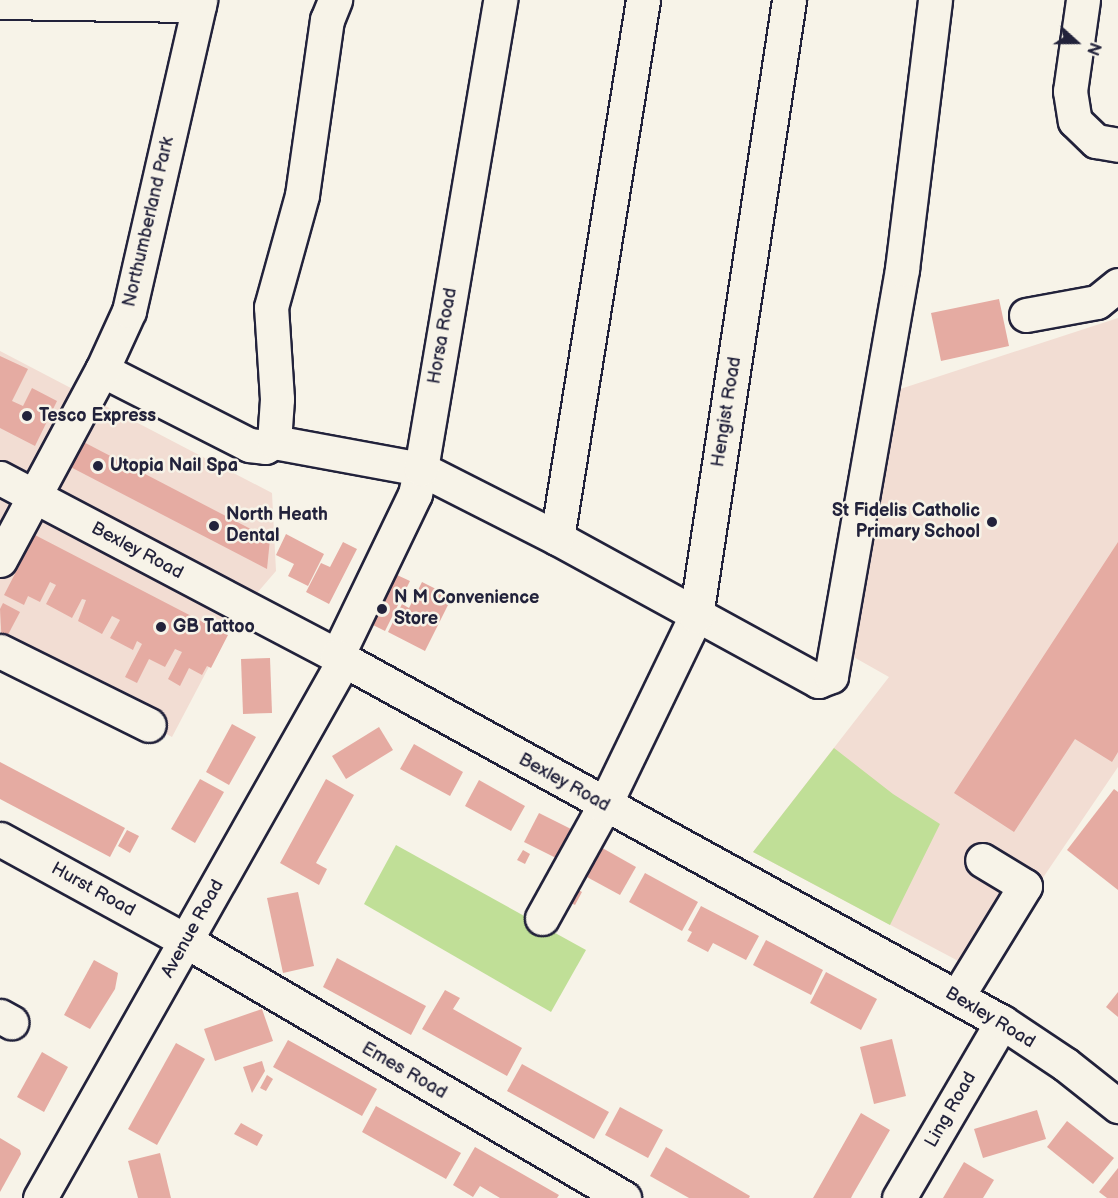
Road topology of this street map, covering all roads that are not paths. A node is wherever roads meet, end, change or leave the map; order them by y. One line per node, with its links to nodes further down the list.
1 (335, 0): 13 (street)
2 (500, 0): 14 (street, Horsa Road)
3 (643, 0): 17 (street)
4 (789, 0): 19 (street, Hengist Road)
5 (935, 0): 19 (street)
6 (1083, 0): 9 (street)
7 (0, 2): 8 (street)
8 (199, 2): 12 (street, Northumberland Park)
9 (1118, 145)
10 (1118, 285): 11 (street)
11 (1026, 315)
12 (102, 370): 13 (street); 16 (street, Northumberland Park)
13 (274, 442): 14 (street)
14 (421, 470): 17 (street); 21 (street, Horsa Road)
15 (0, 478): 16 (street, Bexley Road)
16 (32, 496): 18 (street, Northumberland Park); 21 (street, Bexley Road)
17 (556, 538): 19 (street)
18 (0, 560)
19 (696, 616): 23 (street, Hengist Road)
20 (0, 651): 22 (street)
21 (340, 658): 23 (street, Bexley Road); 27 (street, Avenue Road)
22 (149, 725)
23 (603, 806): 26 (street, Hengist Road); 28 (street, Bexley Road)
24 (0, 838): 27 (street, Hurst Road)
25 (982, 861): 28 (street)
26 (542, 918)
27 (186, 941): 31 (street, Avenue Road); 32 (street, Emes Road)
28 (957, 997): 29 (street, Bexley Road)
29 (1002, 1022): 30 (street, Bexley Road); 33 (street, Ling Road)
30 (1118, 1106)
31 (40, 1198)
32 (624, 1198)
33 (899, 1198)

